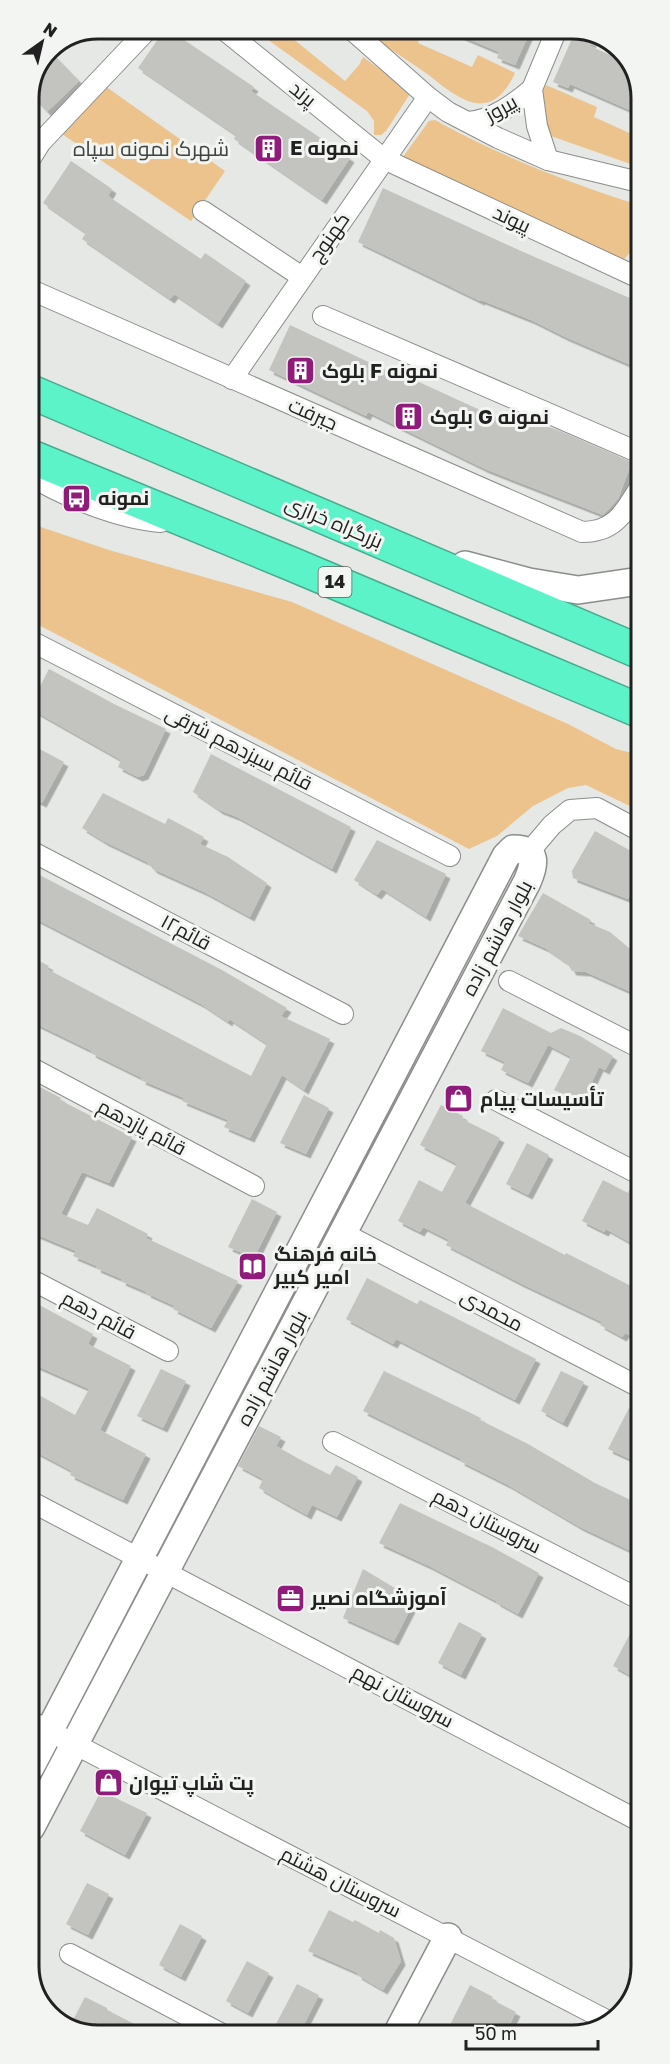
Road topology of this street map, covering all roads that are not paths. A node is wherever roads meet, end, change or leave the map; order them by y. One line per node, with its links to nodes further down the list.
1 (136, 39): 8 (street)
2 (237, 39): 9 (street, پرند)
3 (362, 39): 6 (street)
4 (553, 39): 5 (street, پیروز)
5 (532, 89): 7 (street, پیروز); 10 (street, پیروز)
6 (428, 97): 7 (street); 9 (street, كهنوج)
7 (468, 122): 10 (street)
8 (39, 132)
9 (384, 159): 13 (street, پیوند); 14 (street, كهنوج)
10 (548, 160): 11 (street)
11 (631, 180)
12 (203, 211): 14 (street)
13 (631, 274)
14 (302, 277): 17 (street, كهنوج)
15 (39, 293): 17 (street, جيرفت)
16 (322, 316): 19 (street)
17 (232, 379): 22 (street, جيرفت)
18 (39, 395): 24 (highway, بزرگراه خرازی)
19 (631, 449)
20 (39, 460): 23 (highway, 14)
21 (39, 481): 23 (street)
22 (631, 502)
23 (178, 517): 28 (highway, 14)
24 (374, 539): 25 (street); 27 (highway, بزرگراه خرازی)
25 (631, 582)
26 (39, 645): 32 (street, قائم سیزدهم شرقی)
27 (631, 648)
28 (631, 707)
29 (631, 826): 30 (street)
30 (529, 852): 36 (street, بلوار هاشم زاده); 37 (street, بلوار هاشم زاده)
31 (39, 855): 34 (street, قائم۱۲)
32 (450, 856)
33 (509, 981): 35 (street)
34 (343, 1014)
35 (631, 1043)
36 (408, 1044): 37 (street); 48 (street, بلوار هاشم زاده)
37 (435, 1057): 42 (street, بلوار هاشم زاده)
38 (39, 1072): 41 (street, قائم یازدهم)
39 (496, 1100): 40 (street)
40 (631, 1170)
41 (254, 1186)
42 (343, 1233): 45 (street, محمدی); 49 (street, بلوار هاشم زاده)
43 (39, 1284): 44 (street, قائم دهم)
44 (168, 1351)
45 (631, 1383)
46 (333, 1442): 50 (street, سروستان دهم)
47 (39, 1506): 48 (street, سروستان نهم)
48 (139, 1557): 49 (street, سروستان نهم); 51 (street, بلوار هاشم زاده)
49 (165, 1571): 52 (street, بلوار هاشم زاده); 54 (street, سروستان نهم)
50 (631, 1595)
51 (40, 1726): 52 (street, سروستان هشتم)
52 (74, 1744): 53 (street, بلوار هاشم زاده); 55 (street, سروستان هشتم)
53 (39, 1812)
54 (631, 1816)
55 (448, 1937): 57 (street, سروستان هشتم); 59 (street)
56 (70, 1954): 58 (street)
57 (600, 2017)
58 (205, 2025)
59 (402, 2025)

